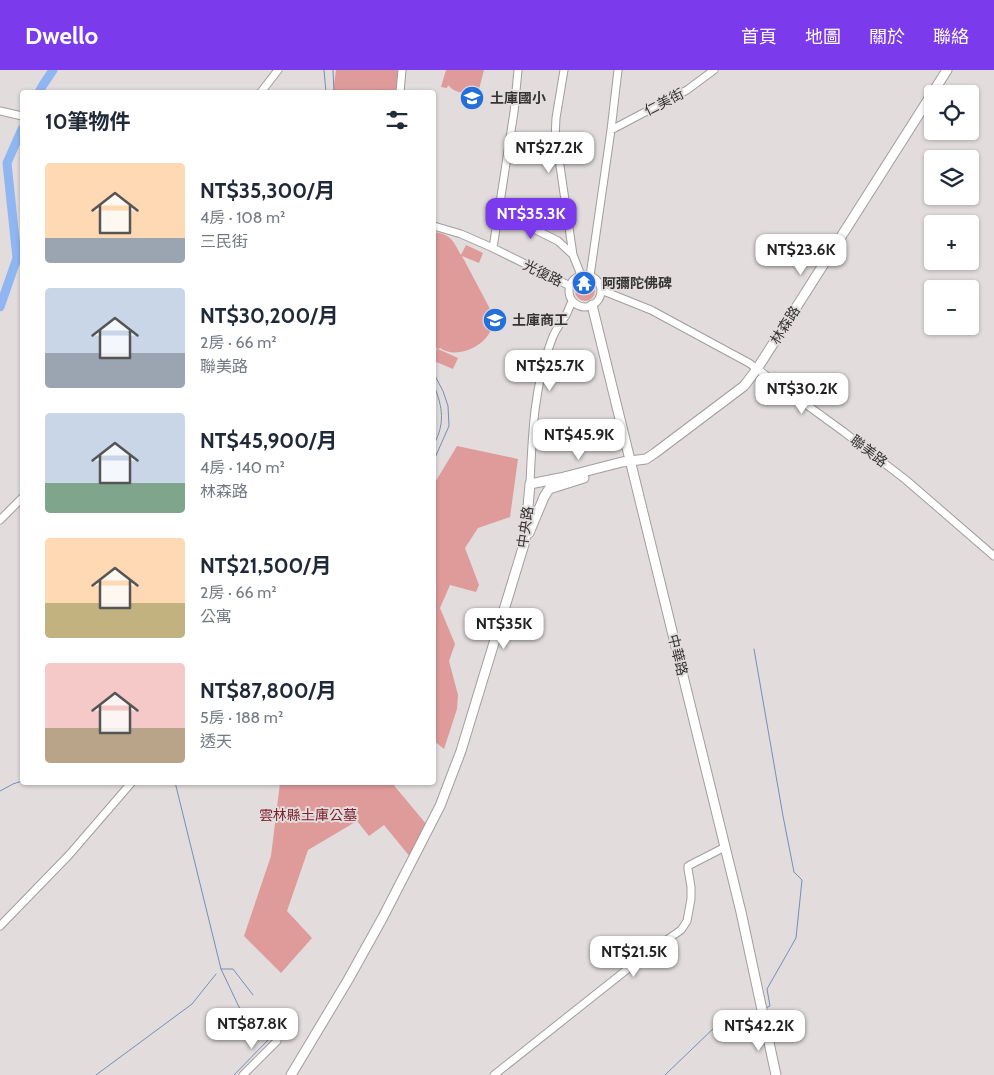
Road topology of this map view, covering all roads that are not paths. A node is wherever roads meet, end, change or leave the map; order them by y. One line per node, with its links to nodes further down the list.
1 (278, 70): 8 (street)
2 (402, 70): 9 (street)
3 (518, 70): 13 (street)
4 (564, 70): 16 (street)
5 (618, 70): 12 (street)
6 (714, 70): 12 (street, 仁美街)
7 (947, 70): 23 (main road, 林森路)
8 (263, 90)
9 (400, 90)
10 (0, 110): 11 (street)
11 (20, 115)
12 (611, 130): 18 (street)
13 (498, 215): 15 (street); 16 (street)
14 (436, 227): 15 (street, 光復路)
15 (493, 248): 19 (street, 光復路)
16 (573, 255): 17 (street)
17 (581, 275): 18 (street); 19 (street)
18 (590, 276): 20 (street)
19 (570, 286): 21 (street)
20 (601, 290): 22 (street); 23 (street, 聯美路)
21 (572, 301): 22 (street); 25 (street, 中央路)
22 (592, 305): 24 (main road, 中華路)
23 (757, 369): 24 (main road, 林森路); 29 (street, 聯美路)
24 (631, 462): 25 (main road, 林森路); 28 (main road, 林森路); 31 (main road, 中華路)
25 (530, 484): 28 (main road, 中央路)
26 (20, 501): 27 (street)
27 (0, 520)
28 (525, 542): 35 (main road, 中央路)
29 (994, 556)
30 (129, 785): 32 (street)
31 (725, 847): 36 (street); 37 (main road, 中華路)
32 (0, 926)
33 (277, 1041): 34 (street)
34 (243, 1075)
35 (291, 1075)
36 (494, 1075)
37 (776, 1075)

